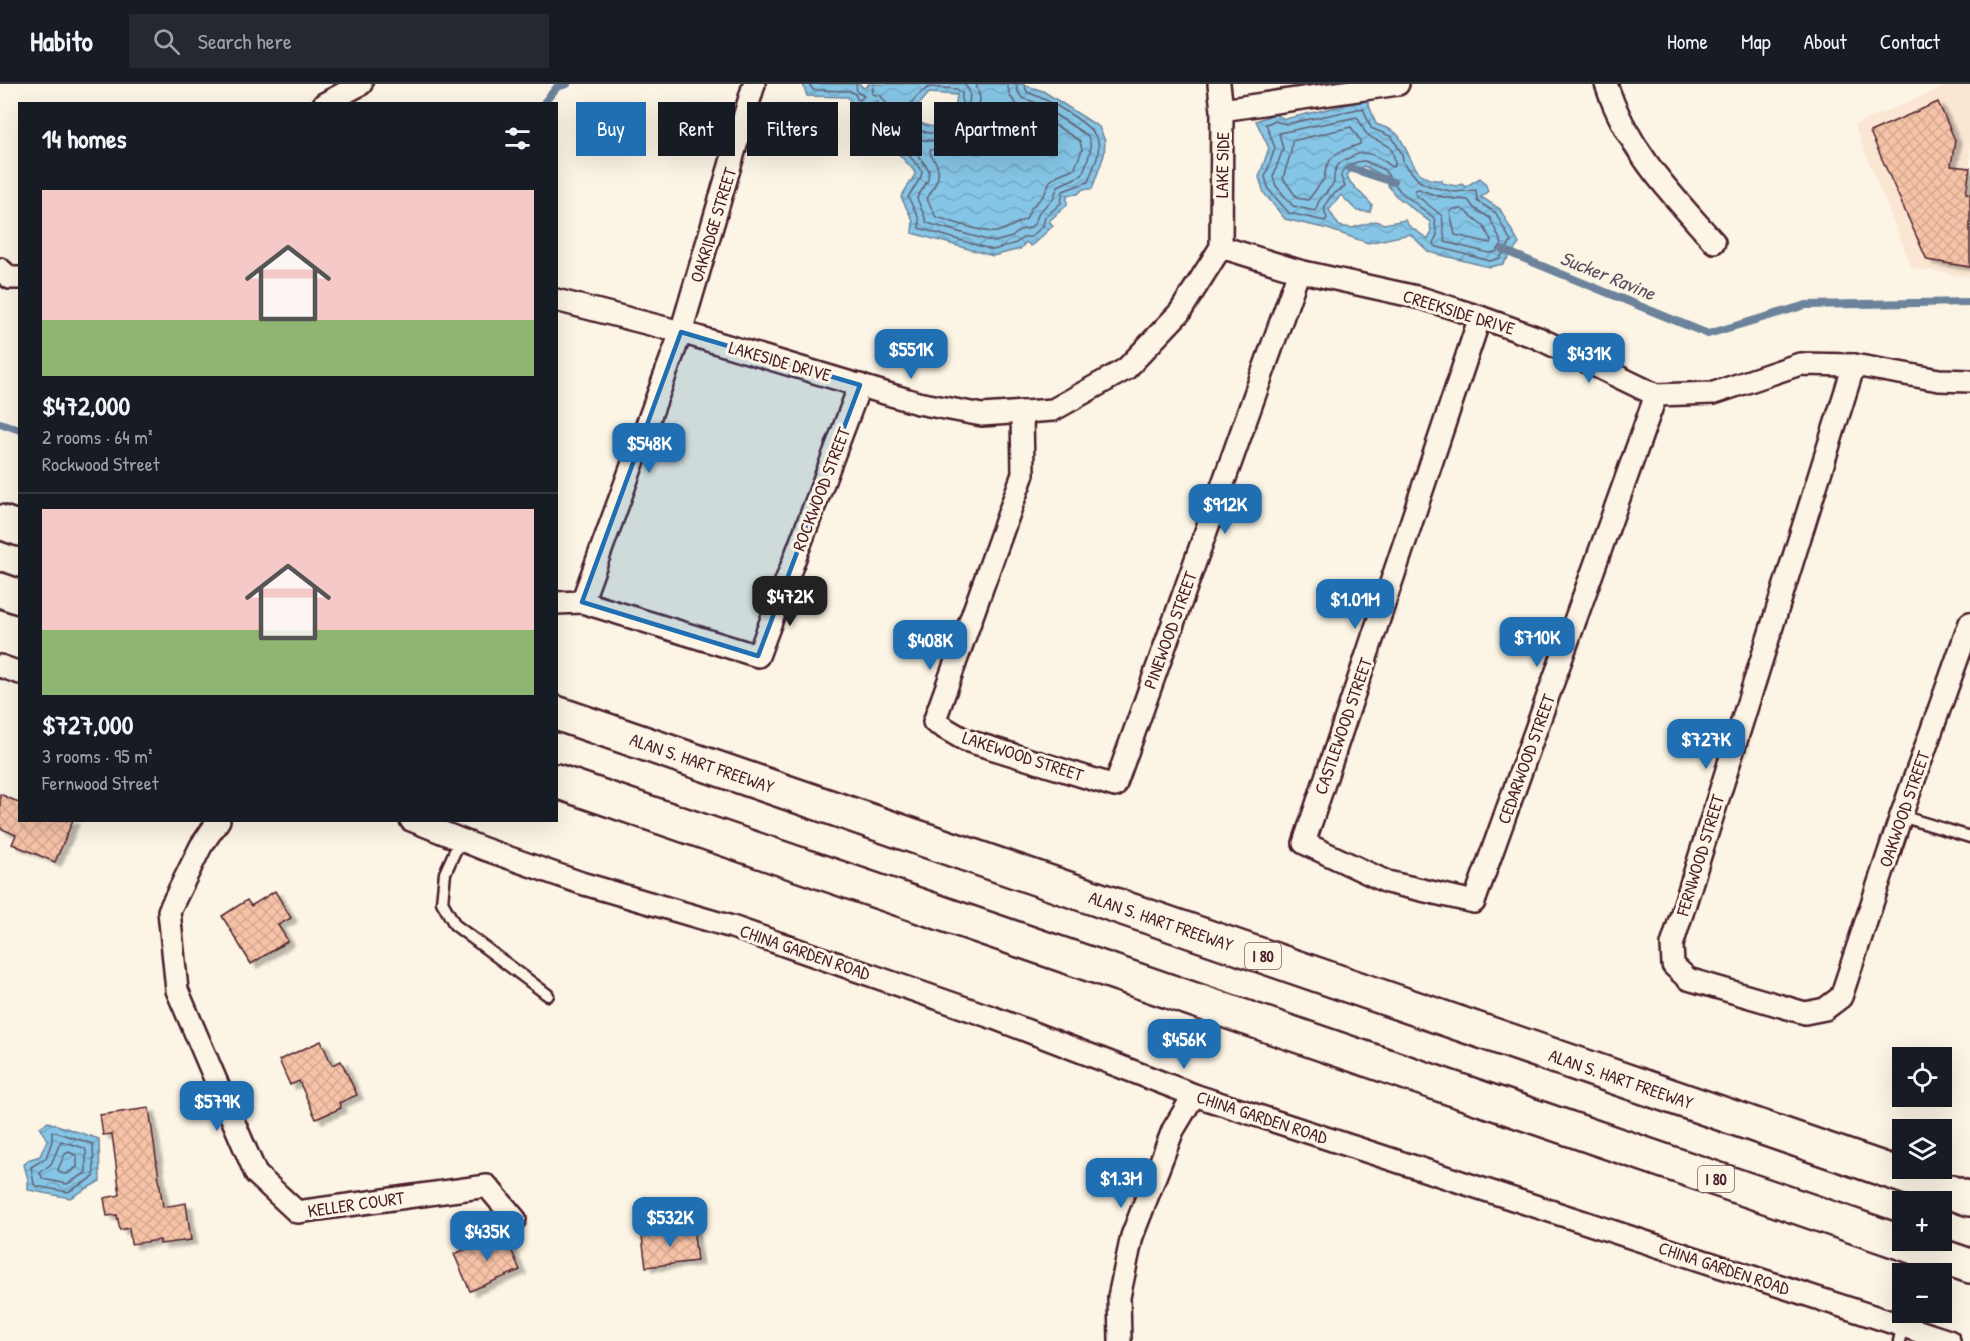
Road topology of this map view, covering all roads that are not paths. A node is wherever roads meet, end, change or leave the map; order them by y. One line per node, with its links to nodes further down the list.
1 (361, 84): 6 (street)
2 (754, 84): 15 (street, OAKRIDGE STREET)
3 (1219, 84): 7 (street, LAKE SIDE)
4 (1398, 84): 7 (street)
5 (1606, 84): 8 (street)
6 (328, 102)
7 (1222, 110): 9 (street, LAKE SIDE)
8 (1714, 242)
9 (1221, 247): 11 (street, CREEKSIDE DRIVE); 20 (street, LAKESIDE DRIVE)
10 (0, 269): 12 (street)
11 (1299, 271): 14 (street, CREEKSIDE DRIVE); 32 (street, PINEWOOD STREET)
12 (18, 278)
13 (558, 301): 15 (street, LAKESIDE DRIVE)
14 (1480, 317): 19 (street, CREEKSIDE DRIVE); 38 (street, CASTLEWOOD STREET)
15 (681, 332): 18 (street, LAKESIDE DRIVE); 25 (street)
16 (1854, 366): 17 (street, CREEKSIDE DRIVE); 19 (street, CREEKSIDE DRIVE); 40 (street, FERNWOOD STREET)
17 (1970, 381)
18 (860, 384): 20 (street, LAKESIDE DRIVE); 25 (street, ROCKWOOD STREET)
19 (1656, 395): 38 (street, CEDARWOOD STREET)
20 (1022, 412): 32 (street, LAKEWOOD STREET)
21 (0, 522): 22 (highway)
22 (18, 528)
23 (0, 590): 24 (highway)
24 (18, 596)
25 (582, 602): 26 (street)
26 (558, 603)
27 (1970, 622): 33 (street, OAKWOOD STREET)
28 (0, 666): 29 (street)
29 (18, 672)
30 (558, 714): 42 (highway, ALAN S. HART FREEWAY / I 80)
31 (558, 782): 44 (highway, I 80)
32 (1115, 786)
33 (1900, 816): 36 (lane); 40 (street, OAKWOOD STREET)
34 (218, 822): 43 (street, KELLER COURT)
35 (416, 822): 37 (street, CHINA GARDEN ROAD)
36 (1970, 837)
37 (460, 840): 39 (lane); 41 (street, CHINA GARDEN ROAD)
38 (1387, 882)
39 (548, 995)
40 (1841, 997)
41 (1194, 1095): 45 (street, CHINA GARDEN ROAD); 46 (street)
42 (1970, 1199)
43 (515, 1219)
44 (1970, 1266)
45 (1901, 1334): 47 (street, CHINA GARDEN ROAD)
46 (1120, 1341)
47 (1949, 1341)

